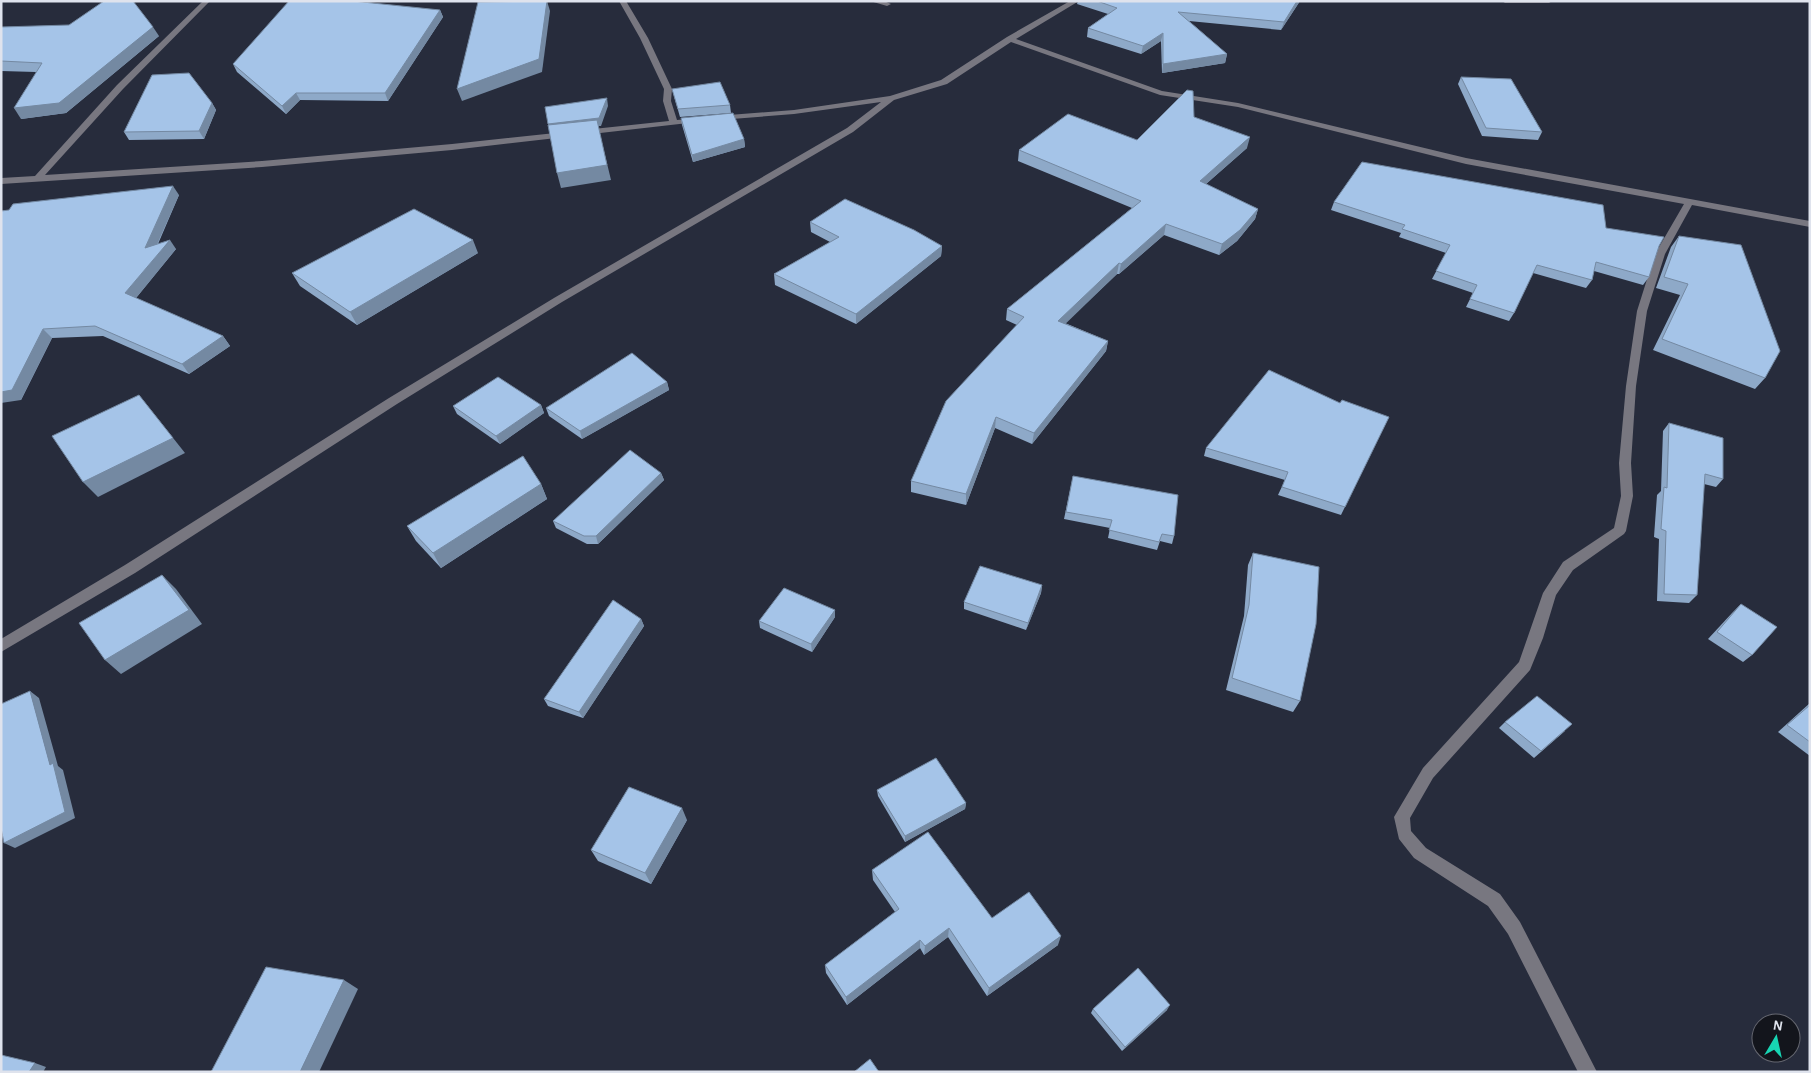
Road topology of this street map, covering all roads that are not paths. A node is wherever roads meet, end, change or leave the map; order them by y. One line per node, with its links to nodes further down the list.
1 (206, 1): 11 (street)
2 (622, 1): 10 (street)
3 (873, 1): 7 (street)
4 (1076, 1): 8 (street)
5 (1505, 1): 6 (street)
6 (1549, 1)
7 (887, 4)
8 (1010, 39): 9 (street); 13 (street)
9 (891, 98): 10 (street); 15 (street)
10 (674, 122): 11 (street)
11 (38, 178): 12 (street)
12 (1, 181)
13 (1688, 202): 14 (street); 16 (street)
14 (1810, 224)
15 (1, 646)
16 (1588, 1072)

